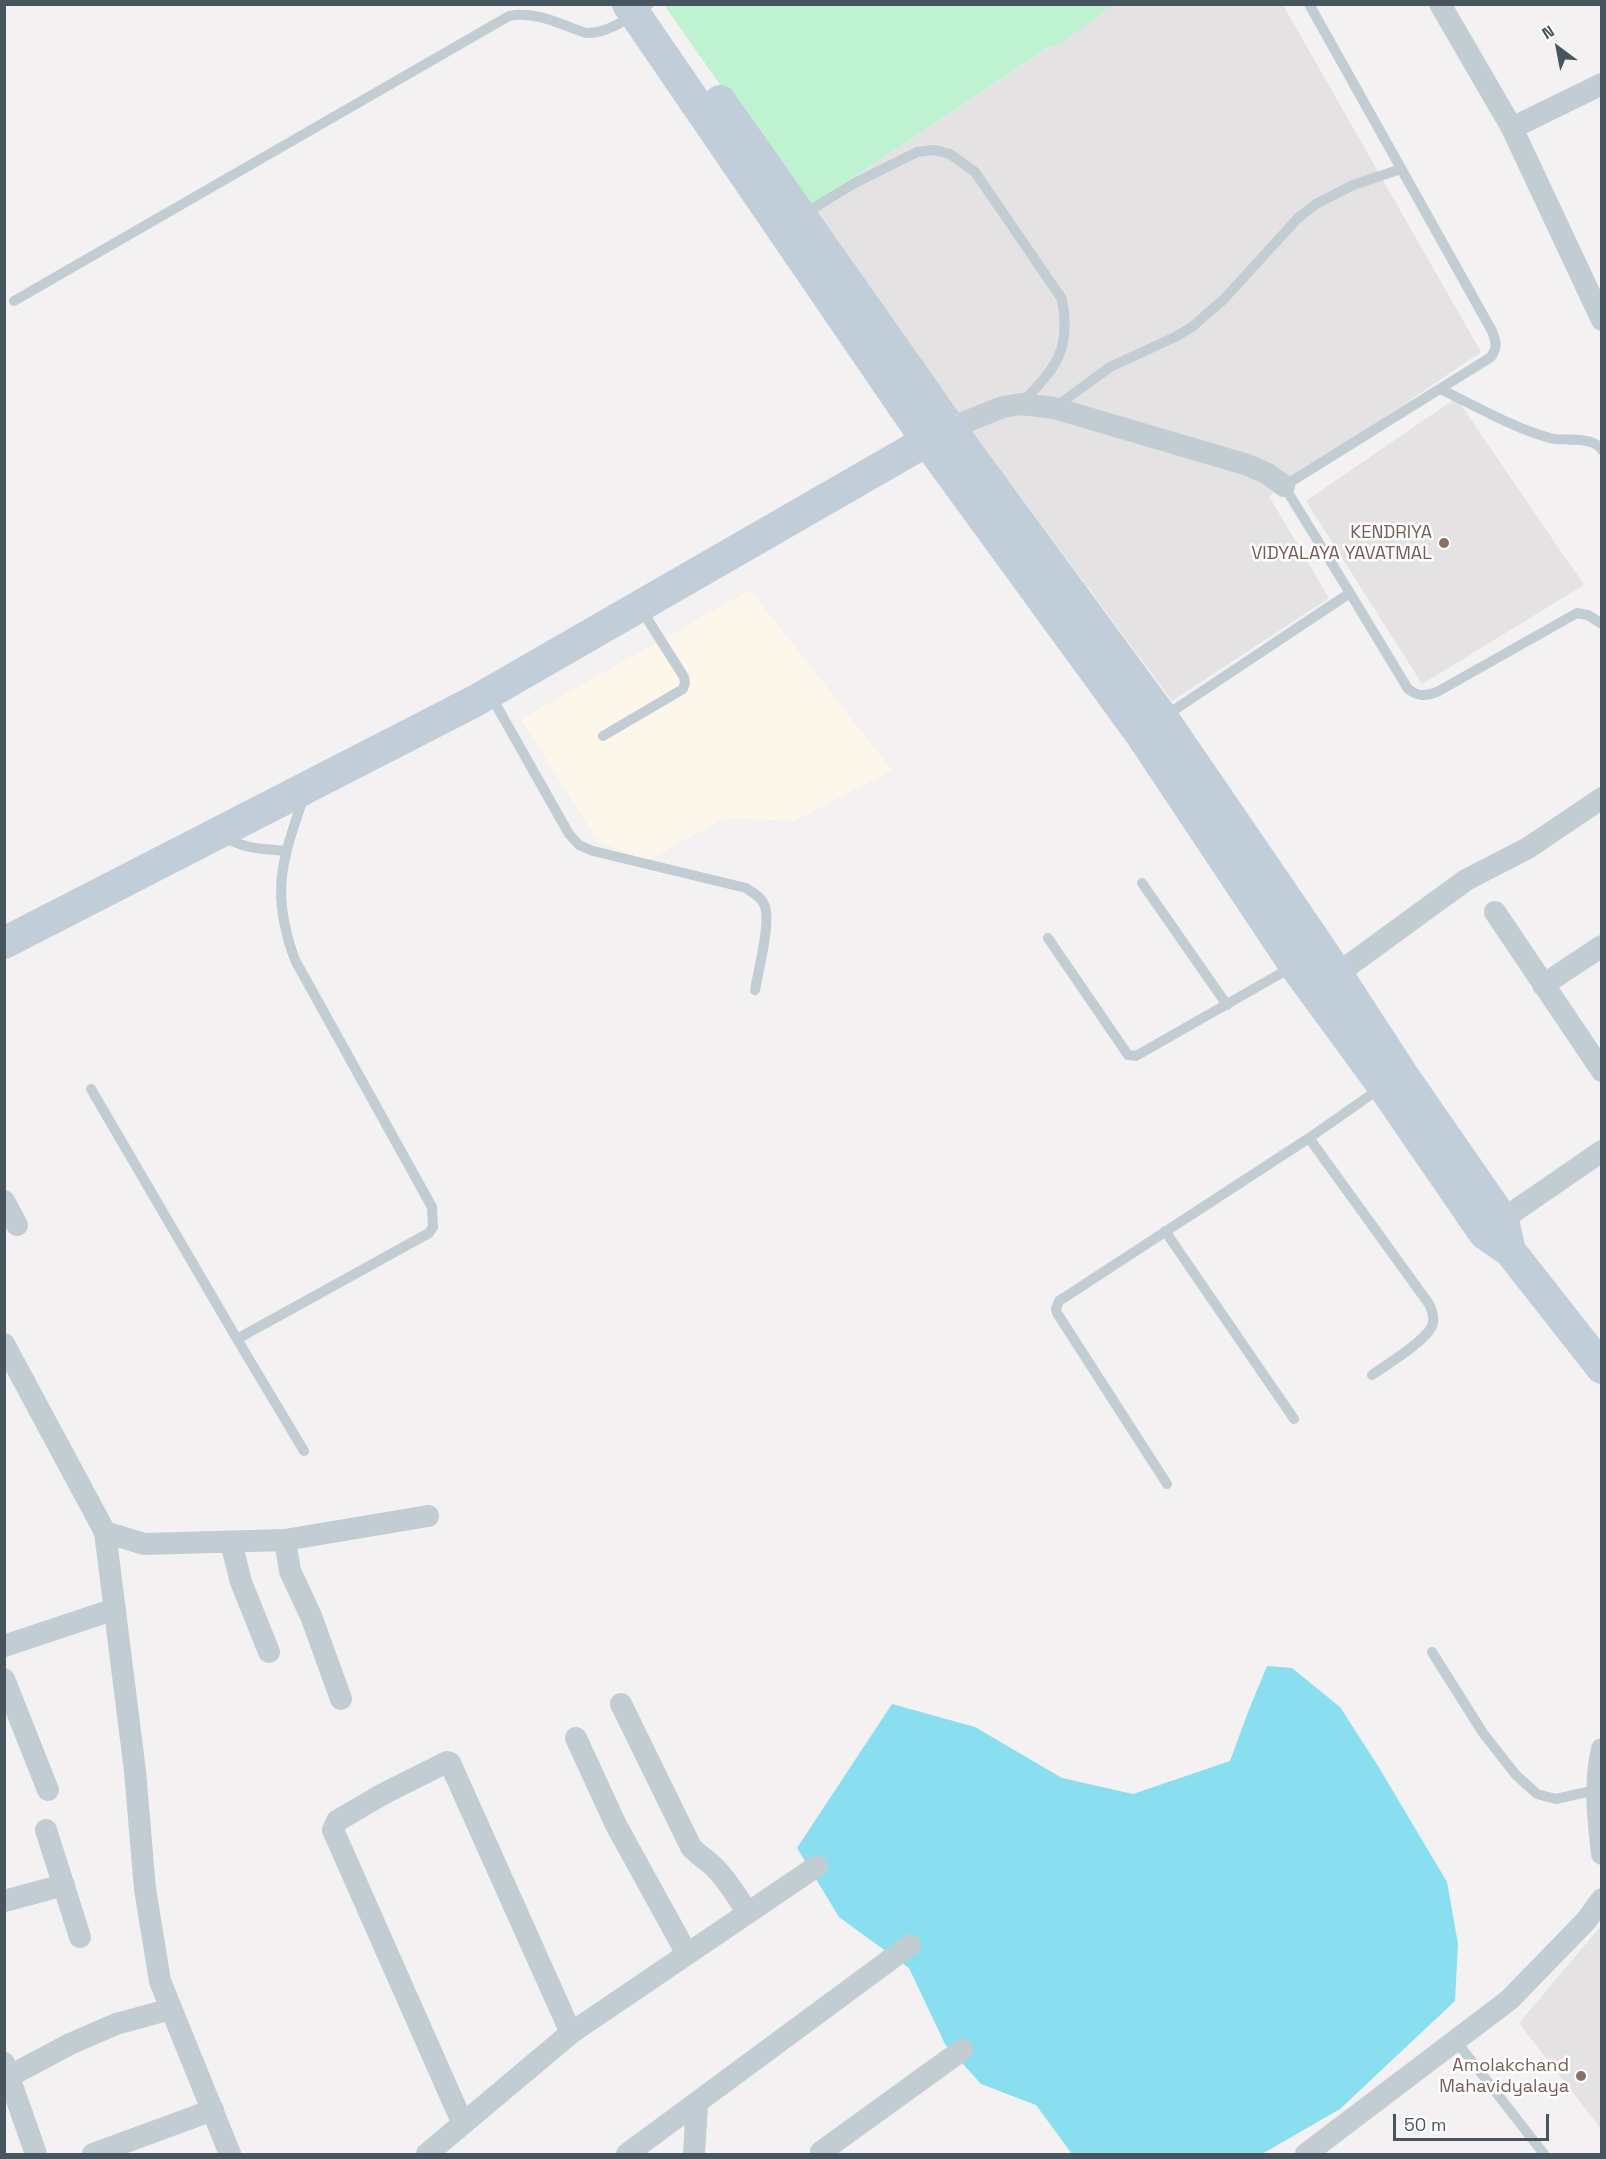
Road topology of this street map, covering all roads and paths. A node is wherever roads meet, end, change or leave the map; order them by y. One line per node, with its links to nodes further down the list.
1 (1309, 4): 6 (lane)
2 (1440, 4): 5 (street)
3 (641, 7): 7 (street); 8 (lane)
4 (1602, 84): 5 (street)
5 (1512, 128): 9 (street)
6 (1401, 169): 10 (lane); 12 (lane)
7 (791, 223): 11 (lane); 13 (street)
8 (14, 302)
9 (1602, 320)
10 (1440, 389): 14 (lane); 15 (lane)
11 (1021, 404): 12 (street); 13 (street)
12 (1054, 408): 15 (street)
13 (938, 434): 17 (street); 20 (street)
14 (1602, 450)
15 (1284, 486): 16 (lane)
16 (1350, 593): 18 (lane); 20 (lane)
17 (640, 606): 19 (street); 21 (lane)
18 (1602, 624)
19 (490, 693): 22 (street); 33 (lane)
20 (1151, 725): 31 (street)
21 (603, 736)
22 (307, 788): 24 (street); 25 (lane)
23 (1602, 798): 31 (street)
24 (218, 833): 25 (lane); 29 (street)
25 (286, 851): 44 (lane)
26 (1142, 883): 34 (lane)
27 (1496, 912): 32 (street)
28 (1048, 938): 34 (lane)
29 (4, 943)
30 (1602, 946): 32 (street)
31 (1313, 965): 34 (lane); 36 (street)
32 (1543, 985): 35 (street)
33 (755, 990)
34 (1227, 1005)
35 (1602, 1071)
36 (1392, 1080): 38 (lane); 42 (street)
37 (91, 1089): 44 (lane)
38 (1308, 1138): 43 (lane); 47 (lane)
39 (1602, 1151): 42 (street)
40 (4, 1201): 41 (street)
41 (17, 1225)
42 (1494, 1226): 46 (street)
43 (1165, 1231): 48 (lane); 50 (lane)
44 (237, 1339): 49 (lane)
45 (4, 1344): 52 (street)
46 (1602, 1368)
47 (1372, 1375)
48 (1294, 1419)
49 (304, 1451)
50 (1167, 1484)
51 (428, 1516): 53 (street)
52 (105, 1532): 54 (street); 55 (street)
53 (285, 1540): 54 (street); 60 (street)
54 (231, 1542): 57 (street)
55 (115, 1609): 56 (street); 76 (street)
56 (4, 1646)
57 (270, 1652)
58 (1432, 1652): 65 (lane)
59 (4, 1679): 64 (street)
60 (341, 1699)
61 (621, 1704): 72 (street)
62 (576, 1738): 75 (street)
63 (1602, 1749): 65 (street)
64 (48, 1790)
65 (1596, 1790): 67 (street)
66 (46, 1830): 69 (street)
67 (1602, 1854)
68 (817, 1866): 72 (street)
69 (64, 1885): 71 (street); 73 (street)
70 (1602, 1899): 78 (street)
71 (4, 1901)
72 (748, 1913): 75 (street)
73 (80, 1938)
74 (910, 1945): 81 (street)
75 (687, 1954): 77 (street)
76 (171, 2009): 80 (street); 82 (street)
77 (571, 2032): 83 (street); 83 (street)
78 (1456, 2041): 91 (street); 92 (lane)
79 (962, 2050): 90 (street)
80 (6, 2073): 84 (street)
81 (697, 2103): 88 (street); 89 (street)
82 (213, 2110): 85 (street); 86 (street)
83 (464, 2124): 87 (street)
84 (36, 2154)
85 (93, 2154)
86 (231, 2154)
87 (427, 2154)
88 (627, 2154)
89 (694, 2154)
90 (821, 2154)
91 (1306, 2154)
92 (1544, 2154)

